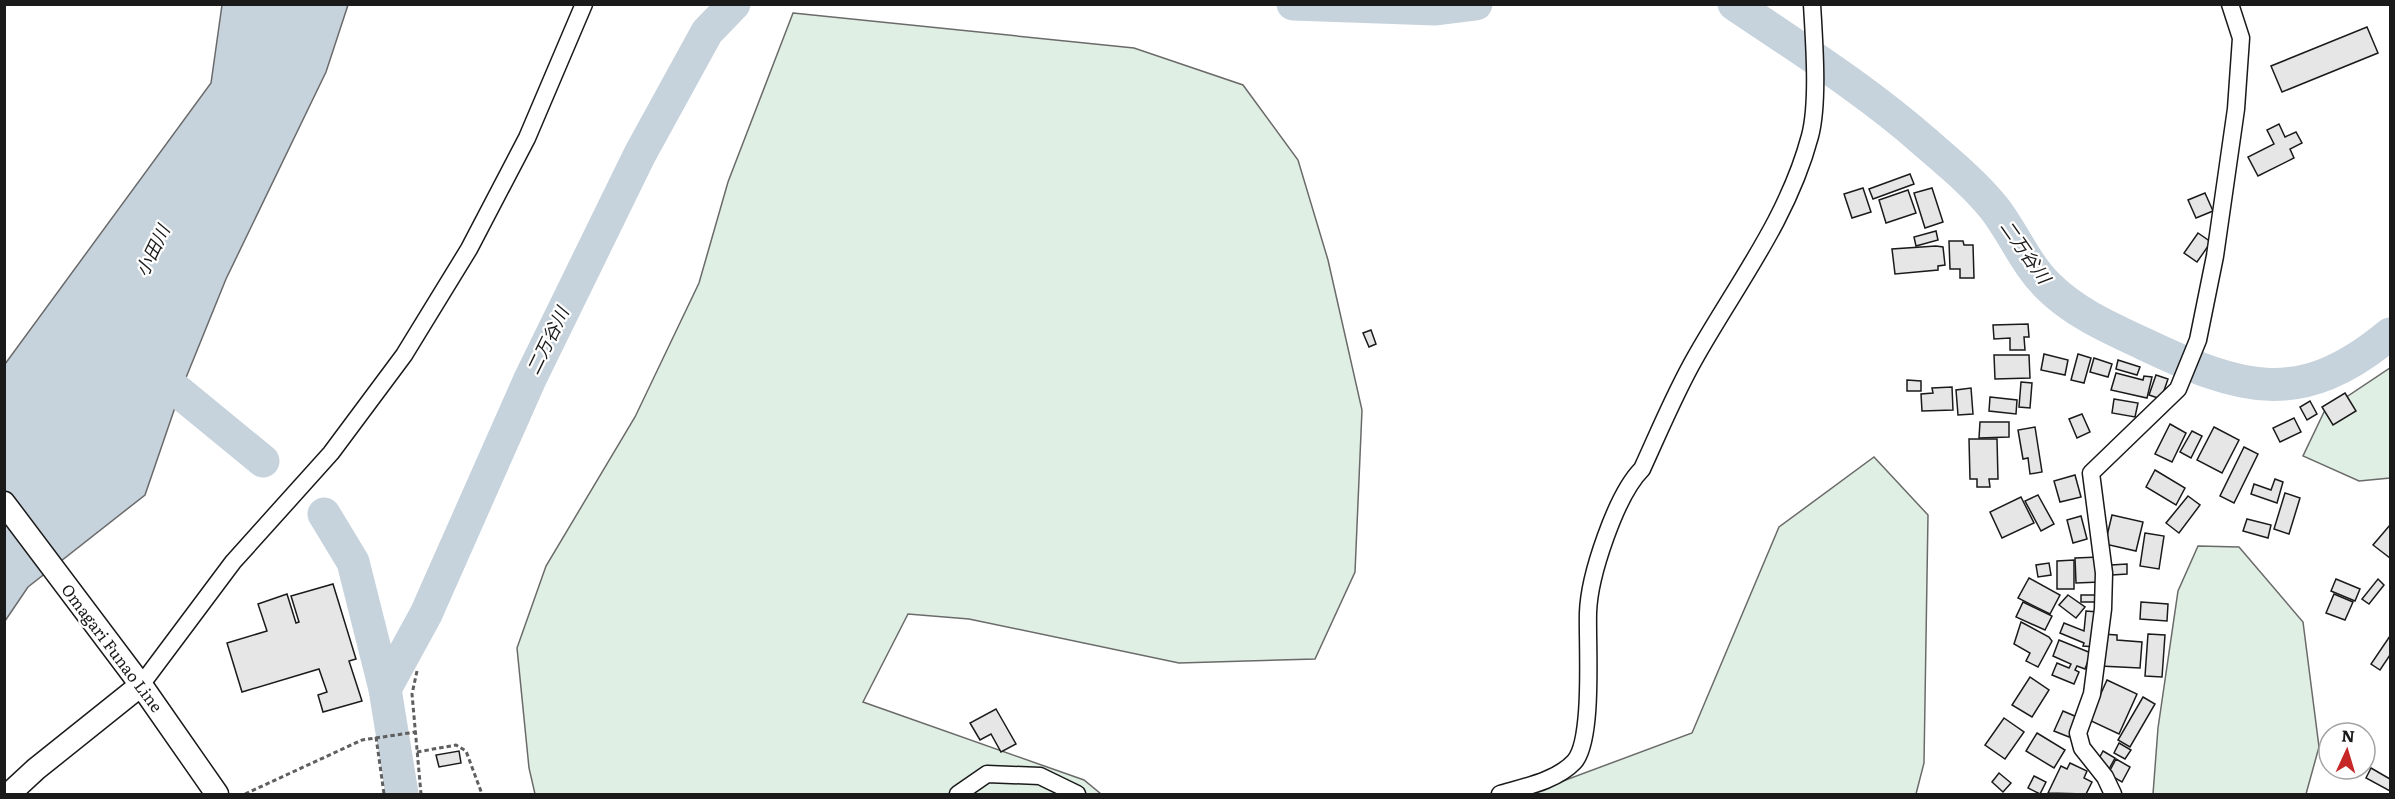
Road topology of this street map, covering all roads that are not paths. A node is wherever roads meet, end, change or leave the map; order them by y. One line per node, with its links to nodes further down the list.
1 (584, 4): 5 (street)
2 (1812, 4): 10 (street)
3 (2230, 4): 11 (street)
4 (4, 502): 5 (main road, Omagari Funao Line)
5 (141, 685): 6 (main road); 7 (main road, Omagari Funao Line)
6 (9, 795)
7 (217, 795)
8 (958, 795): 9 (street)
9 (1077, 795)
10 (1500, 795)
11 (2113, 795)

